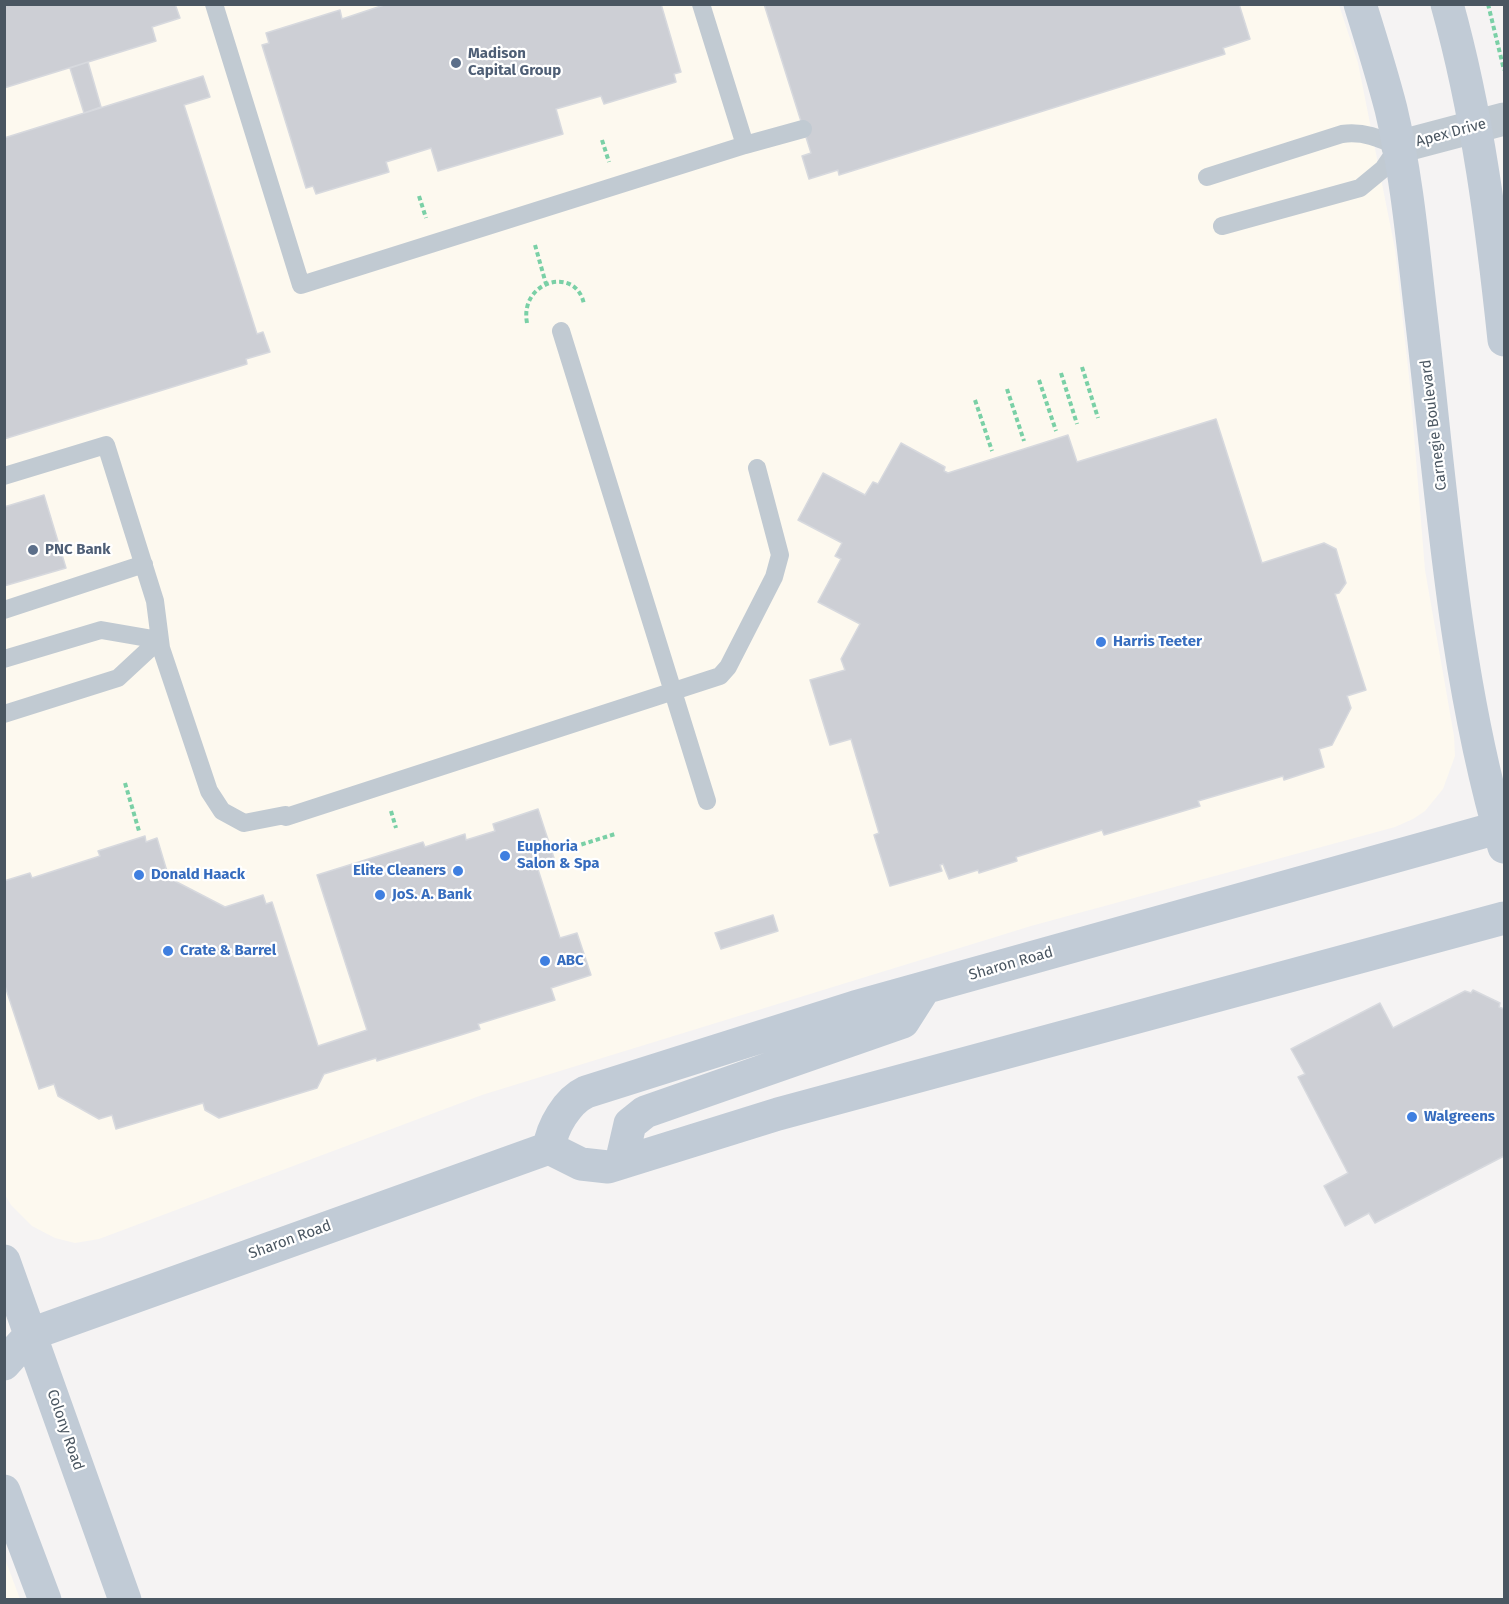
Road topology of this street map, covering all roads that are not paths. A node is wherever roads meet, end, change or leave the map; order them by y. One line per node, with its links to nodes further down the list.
1 (214, 4): 7 (lane)
2 (701, 4): 7 (lane)
3 (1360, 4): 8 (main road, Carnegie Boulevard)
4 (1447, 4): 5 (main road)
5 (1490, 122): 8 (street, Apex Drive); 12 (main road)
6 (803, 129): 7 (lane)
7 (745, 146)
8 (1398, 147): 9 (lane); 10 (lane); 22 (main road, Carnegie Boulevard)
9 (1207, 177)
10 (1222, 226)
11 (561, 331): 19 (lane)
12 (1504, 340)
13 (757, 468): 19 (lane)
14 (4, 476): 15 (lane)
15 (144, 564): 16 (lane); 17 (lane)
16 (4, 610)
17 (159, 639): 18 (lane); 19 (lane); 20 (lane)
18 (4, 659)
19 (673, 692): 21 (lane)
20 (4, 714)
21 (707, 801)
22 (1503, 834): 24 (main road, Sharon Road)
23 (1504, 918): 26 (main road)
24 (924, 989): 25 (main road, Sharon Road); 26 (main road)
25 (549, 1148): 26 (main road); 28 (main road, Sharon Road)
26 (621, 1163)
27 (4, 1261): 28 (main road, Colony Road)
28 (18, 1330): 29 (main road, Sharon Road); 32 (main road, Colony Road)
29 (4, 1364)
30 (4, 1491): 31 (main road)
31 (45, 1599)
32 (125, 1599)

